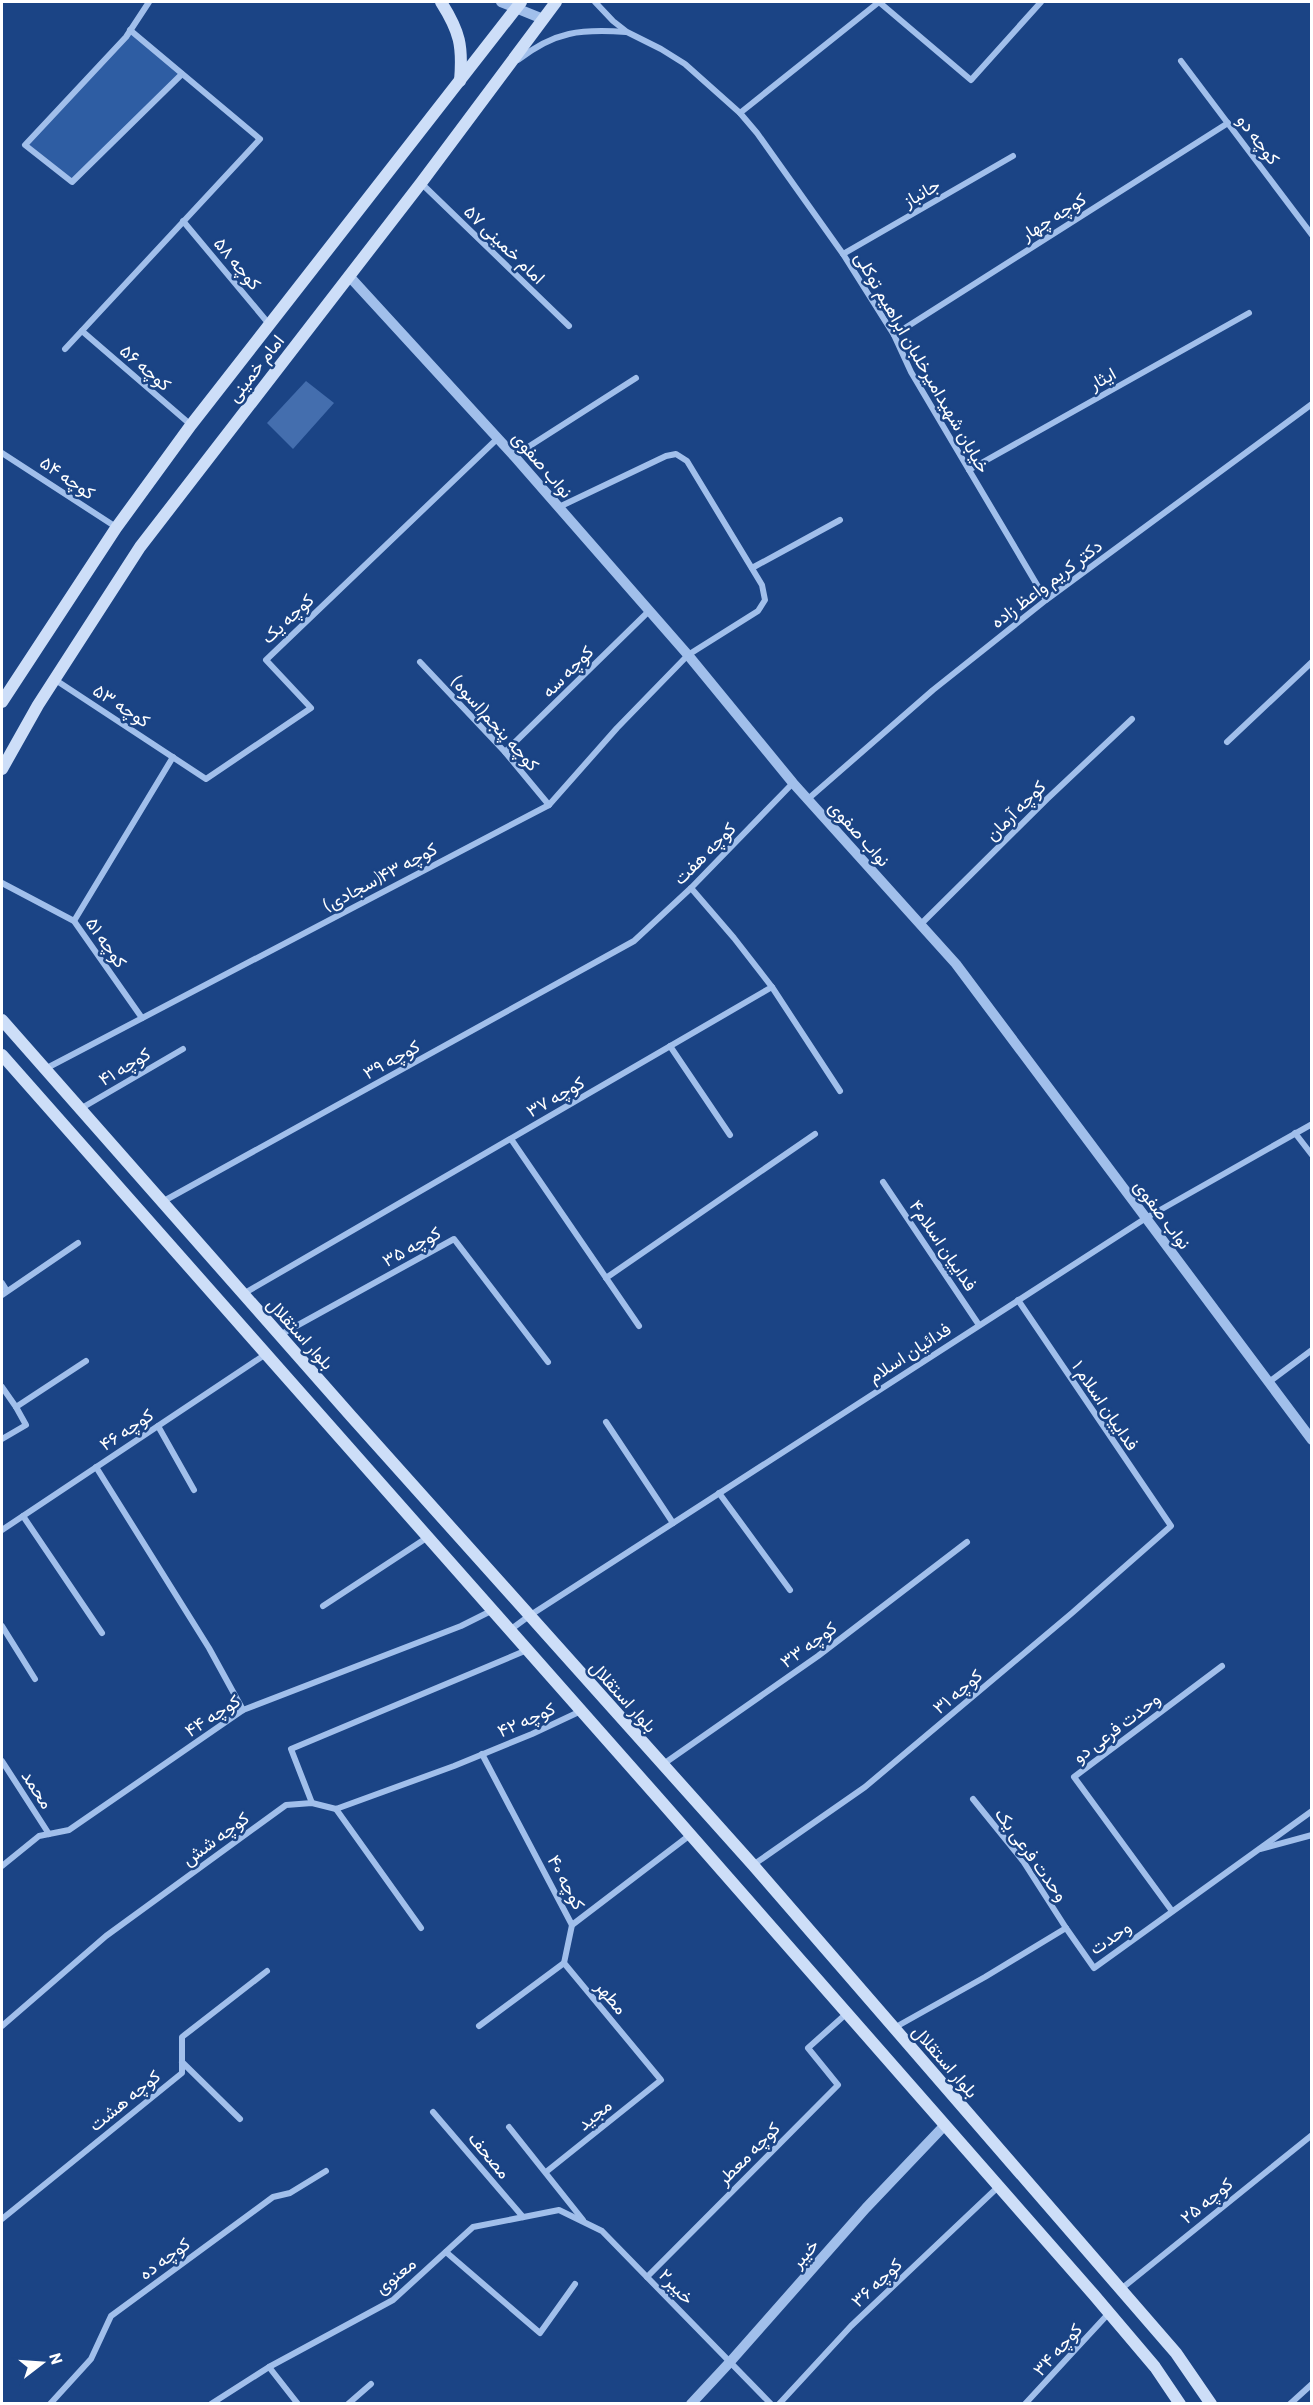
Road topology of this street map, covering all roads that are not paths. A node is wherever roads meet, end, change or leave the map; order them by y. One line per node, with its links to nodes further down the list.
1 (149, 2): 10 (street)
2 (441, 2): 15 (main road)
3 (501, 2): 8 (street)
4 (556, 2): 9 (main road, امام خمینی)
5 (595, 2): 11 (street)
6 (879, 2): 7 (street); 16 (street)
7 (1041, 2)
8 (519, 4): 9 (street); 15 (main road, امام خمینی)
9 (543, 19): 13 (main road, امام خمینی)
10 (130, 30): 14 (street); 14 (street)
11 (627, 32): 13 (street); 16 (street, خیابان شهیدامیرخلبان ابراهیم توکلی)
12 (1182, 61): 17 (street, کوچه دو)
13 (504, 71): 19 (main road, امام خمینی)
14 (182, 74): 20 (street)
15 (460, 81): 25 (main road, امام خمینی)
16 (740, 113): 22 (street, خیابان شهیدامیرخلبان ابراهیم توکلی)
17 (1228, 123): 21 (street, کوچه دو); 28 (street, کوچه چهار)
18 (1013, 156): 22 (street, جانباز)
19 (421, 183): 23 (main road, امام خمینی); 26 (street, امام خمینی ۵۷)
20 (183, 221): 25 (street, کوچه ۵۸); 27 (street)
21 (1311, 235)
22 (843, 254): 28 (street, خیابان شهیدامیرخلبان ابراهیم توکلی)
23 (349, 276): 33 (street, نواب صفوی); 46 (main road, امام خمینی)
24 (1249, 313): 36 (street, ایثار)
25 (270, 324): 32 (main road, امام خمینی)
26 (569, 326)
27 (82, 331): 29 (street); 32 (street, کوچه ۵۶)
28 (894, 334): 36 (street, خیابان شهیدامیرخلبان ابراهیم توکلی)
29 (65, 349)
30 (636, 378): 35 (street)
31 (1311, 404): 41 (street, دکتر کریم واعظ زاده)
32 (191, 425): 39 (main road, امام خمینی)
33 (498, 438): 35 (street, نواب صفوی); 51 (street, کوچه یک)
34 (2, 453): 39 (street, کوچه ۵۴)
35 (514, 456): 37 (street, نواب صفوی)
36 (969, 470): 41 (street, خیابان شهیدامیرخلبان ابراهیم توکلی)
37 (559, 507): 40 (street); 42 (street, نواب صفوی)
38 (840, 520): 40 (street)
39 (116, 528): 47 (main road, امام خمینی)
40 (752, 568): 43 (street, کوچه ۴۳(سجادی))
41 (1046, 600): 54 (street, دکتر کریم واعظ زاده)
42 (649, 610): 43 (street, نواب صفوی); 50 (street, کوچه سه)
43 (688, 655): 53 (street, نواب صفوی); 55 (street, کوچه ۴۳(سجادی))
44 (420, 662): 50 (street, کوچه پنجم(اسوه))
45 (1311, 662): 49 (street)
46 (54, 679): 51 (street, کوچه ۵۳); 52 (main road, امام خمینی)
47 (2, 702)
48 (1132, 719): 59 (street, کوچه آرمان)
49 (1227, 742)
50 (505, 752): 55 (street, کوچه پنجم(اسوه))
51 (173, 757): 58 (street)
52 (2, 769)
53 (794, 783): 54 (street, نواب صفوی); 57 (street, کوچه هفت)
54 (808, 799): 59 (street, نواب صفوی)
55 (549, 805): 62 (street, کوچه ۴۳(سجادی))
56 (2, 883): 58 (street, کوچه ۵۱)
57 (691, 888): 60 (street, کوچه هفت); 61 (street)
58 (74, 921): 62 (street, کوچه ۵۱)
59 (920, 925): 78 (street, نواب صفوی)
60 (633, 941): 77 (street, کوچه ۳۹)
61 (772, 987): 64 (street, کوچه ۳۷); 68 (street)
62 (142, 1018): 67 (street, کوچه ۴۳(سجادی))
63 (2, 1020): 67 (main road, بلوار استقلال)
64 (670, 1046): 73 (street); 74 (street, کوچه ۳۷)
65 (183, 1048): 69 (street, کوچه ۴۱)
66 (2, 1055): 89 (main road)
67 (44, 1069): 69 (main road, بلوار استقلال)
68 (840, 1091)
69 (80, 1110): 77 (main road, بلوار استقلال)
70 (1311, 1124): 71 (street, فدائیان اسلام)
71 (1295, 1133): 75 (street); 78 (street, فدائیان اسلام)
72 (815, 1134): 80 (street)
73 (730, 1135)
74 (511, 1139): 80 (street); 83 (street, کوچه ۳۷)
75 (1311, 1155)
76 (883, 1182): 85 (street, فداییان اسلام۴)
77 (162, 1203): 83 (main road, بلوار استقلال)
78 (1146, 1218): 84 (street, فدائیان اسلام); 92 (street, نواب صفوی)
79 (78, 1243): 82 (street)
80 (606, 1278): 86 (street)
81 (2, 1283): 82 (street)
82 (4, 1293)
83 (243, 1294): 87 (main road, بلوار استقلال)
84 (1018, 1300): 85 (street, فدائیان اسلام); 104 (street, فداییان اسلام ۱)
85 (979, 1325): 101 (street, فدائیان اسلام)
86 (639, 1326)
87 (279, 1335): 91 (street, کوچه ۳۵); 111 (main road, بلوار استقلال)
88 (1311, 1350): 92 (street)
89 (267, 1354): 96 (street, کوچه ۴۶); 106 (main road)
90 (86, 1361): 94 (street)
91 (548, 1362)
92 (1269, 1382): 98 (street, نواب صفوی)
93 (2, 1387): 94 (street)
94 (16, 1407): 97 (street)
95 (606, 1422): 103 (street)
96 (158, 1426): 99 (street, کوچه ۴۶); 100 (street)
97 (2, 1439)
98 (1311, 1440)
99 (96, 1467): 102 (street, کوچه ۴۶); 118 (street)
100 (194, 1490)
101 (719, 1493): 103 (street, فدائیان اسلام); 108 (street)
102 (23, 1516): 105 (street, کوچه ۴۶); 114 (street)
103 (673, 1523): 111 (street, فدائیان اسلام)
104 (1171, 1526): 131 (street, کوچه ۳۱)
105 (2, 1530)
106 (428, 1537): 109 (street); 110 (main road)
107 (967, 1542): 122 (street, کوچه ۳۳)
108 (790, 1590)
109 (323, 1606)
110 (493, 1610): 113 (main road); 118 (street, کوچه ۴۴)
111 (529, 1616): 113 (street, فدائیان اسلام); 122 (main road, بلوار استقلال)
112 (2, 1626): 117 (street)
113 (510, 1630): 115 (main road)
114 (102, 1633)
115 (528, 1650): 119 (main road); 124 (street)
116 (1222, 1666): 133 (street, وحدت فرعی دو)
117 (35, 1679)
118 (243, 1710): 127 (street, کوچه ۴۴)
119 (581, 1711): 120 (street, کوچه ۴۲); 128 (main road)
120 (482, 1754): 125 (street); 134 (street, کوچه ۴۰)
121 (2, 1761): 127 (street, محمد)
122 (662, 1765): 131 (main road, بلوار استقلال)
123 (973, 1799): 136 (street, وحدت فرعی یک)
124 (312, 1803): 125 (street, کوچه شش); 140 (street, کوچه شش)
125 (336, 1809): 135 (street)
126 (1311, 1811): 130 (street, وحدت)
127 (49, 1834): 132 (street, کوچه ۴۴)
128 (690, 1835): 134 (street, کوچه ۴۰); 139 (main road)
129 (1311, 1835): 130 (street, وحدت)
130 (1256, 1851): 133 (street, وحدت)
131 (753, 1865): 142 (main road, بلوار استقلال)
132 (2, 1866)
133 (1172, 1911): 136 (street, وحدت)
134 (572, 1925): 137 (street)
135 (421, 1928)
136 (1066, 1928): 142 (street, وحدت)
137 (564, 1963): 141 (street); 144 (street, مطهر)
138 (267, 1971): 143 (street, کوچه هشت)
139 (846, 2014): 147 (main road); 158 (street, کوچه معطر)
140 (2, 2026)
141 (479, 2026)
142 (894, 2028): 160 (main road, بلوار استقلال)
143 (182, 2062): 146 (street); 154 (street, کوچه هشت)
144 (661, 2079): 151 (street, مجید)
145 (433, 2112): 153 (street, مصحف)
146 (240, 2119)
147 (944, 2126): 152 (main road); 162 (street, خیبر)
148 (509, 2127): 151 (street)
149 (1311, 2135): 160 (street, کوچه ۲۵)
150 (326, 2170): 166 (street, کوچه ده)
151 (546, 2172): 155 (street)
152 (998, 2187): 161 (main road); 172 (street, کوچه ۳۶)
153 (523, 2217): 155 (street, معنوی); 157 (street, معنوی)
154 (2, 2219)
155 (584, 2222): 156 (street, معنوی)
156 (602, 2231): 158 (street, خیبر۲)
157 (446, 2252): 159 (street); 163 (street, معنوی)
158 (647, 2277): 162 (street, خیبر۲)
159 (575, 2284)
160 (1120, 2289): 175 (main road, بلوار استقلال)
161 (1109, 2313): 173 (street, کوچه ۳۴); 174 (main road)
162 (730, 2362): 170 (street, خیبر); 171 (street, خیبر۲)
163 (269, 2367): 167 (street, معنوی); 168 (street)
164 (371, 2384): 169 (street)
165 (1311, 2384): 176 (street)
166 (50, 2403)
167 (211, 2403)
168 (298, 2403)
169 (348, 2403)
170 (691, 2403)
171 (771, 2403)
172 (779, 2403)
173 (1025, 2403)
174 (1180, 2403)
175 (1210, 2403)
176 (1290, 2403)

